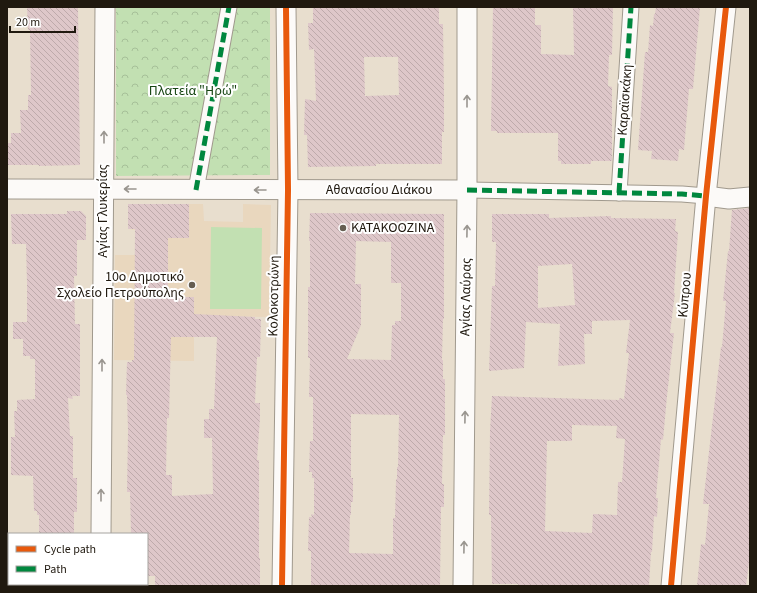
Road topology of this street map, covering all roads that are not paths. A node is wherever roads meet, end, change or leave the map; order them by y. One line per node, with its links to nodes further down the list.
1 (105, 7): 8 (street, Αγίας Γλυκερίας, one-way to 1)
2 (229, 7): 9 (street)
3 (286, 7): 10 (street, Κολοκοτρώνη)
4 (467, 7): 11 (street, Αγίας Λαύρας, one-way to 4)
5 (631, 7): 12 (street, Καραϊσκάκη)
6 (726, 7): 13 (street, Κύπρου)
7 (7, 189): 8 (street, Αθανασίου Διάκου)
8 (103, 189): 9 (street, Αθανασίου Διάκου, one-way to 8); 15 (street, Αγίας Γλυκερίας, one-way to 8)
9 (196, 190): 10 (street, Αθανασίου Διάκου, one-way to 9)
10 (288, 190): 11 (street, Αθανασίου Διάκου); 16 (street, Κολοκοτρώνη)
11 (467, 190): 12 (street, Αθανασίου Διάκου); 17 (street, Αγίας Λαύρας, one-way to 11)
12 (619, 193): 13 (street, Αθανασίου Διάκου)
13 (706, 196): 14 (street, Αθανασίου Διάκου); 18 (street, Κύπρου)
14 (750, 197)
15 (101, 533)
16 (282, 586)
17 (463, 586)
18 (671, 586)

